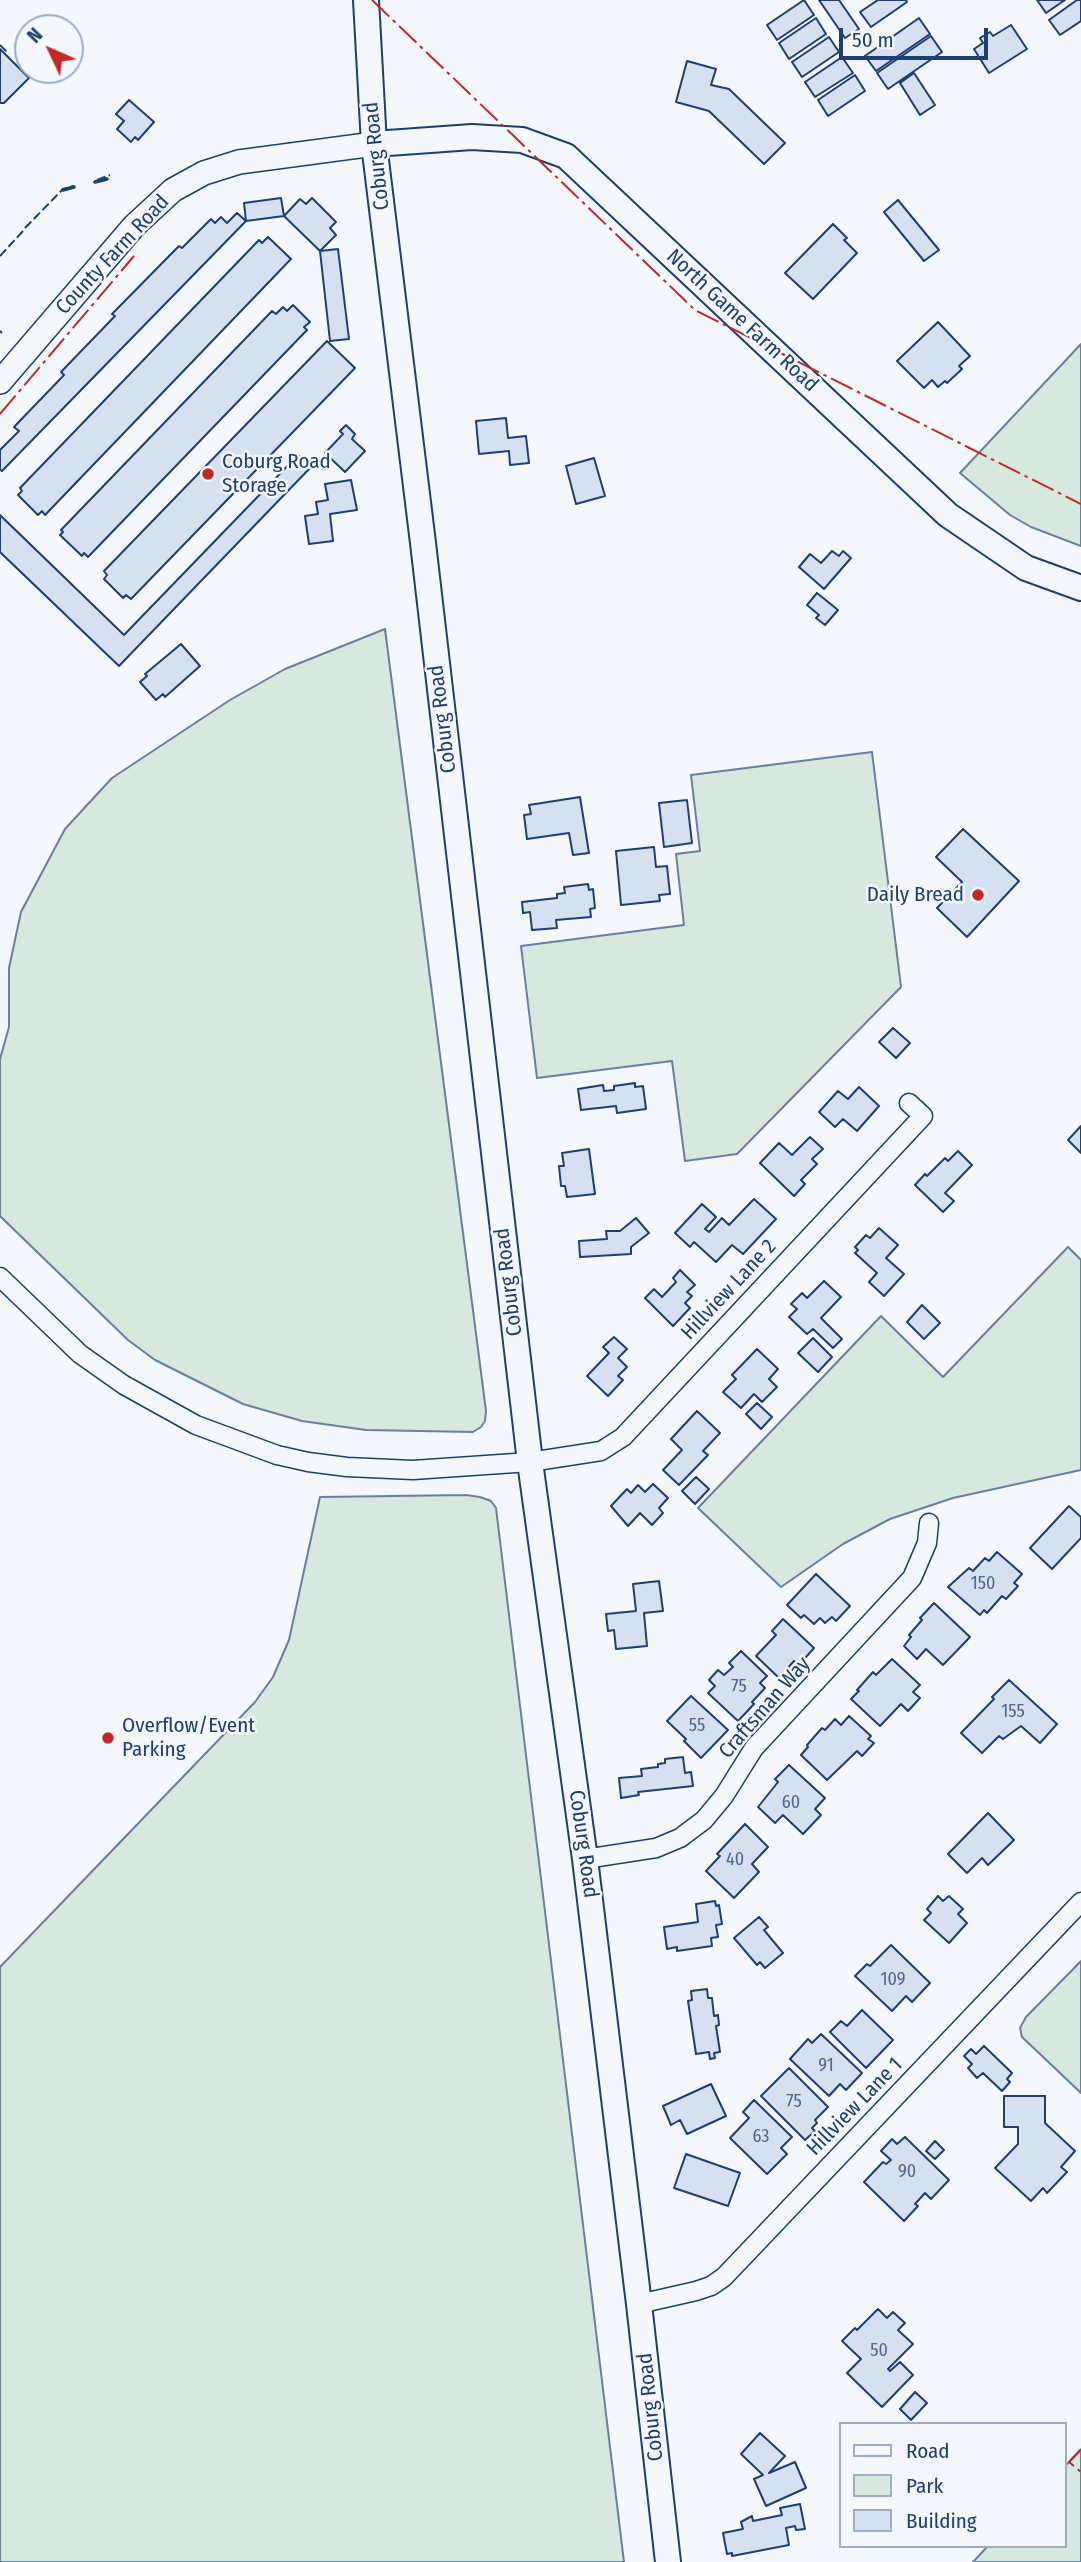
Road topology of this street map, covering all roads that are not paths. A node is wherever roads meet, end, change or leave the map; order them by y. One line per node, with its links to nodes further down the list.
1 (366, 0): 2 (main road, Coburg Road)
2 (374, 144): 3 (street, County Farm Road); 4 (main road, North Game Farm Road); 7 (main road, Coburg Road)
3 (0, 382)
4 (1081, 587)
5 (909, 1103): 7 (street, Hillview Lane 2)
6 (0, 1277): 7 (street)
7 (530, 1462): 9 (main road, Coburg Road)
8 (929, 1522): 9 (street, Craftsman Way)
9 (585, 1859): 11 (main road, Coburg Road)
10 (1081, 1902): 11 (street, Hillview Lane 1)
11 (639, 2304): 12 (main road, Coburg Road)
12 (668, 2562)

